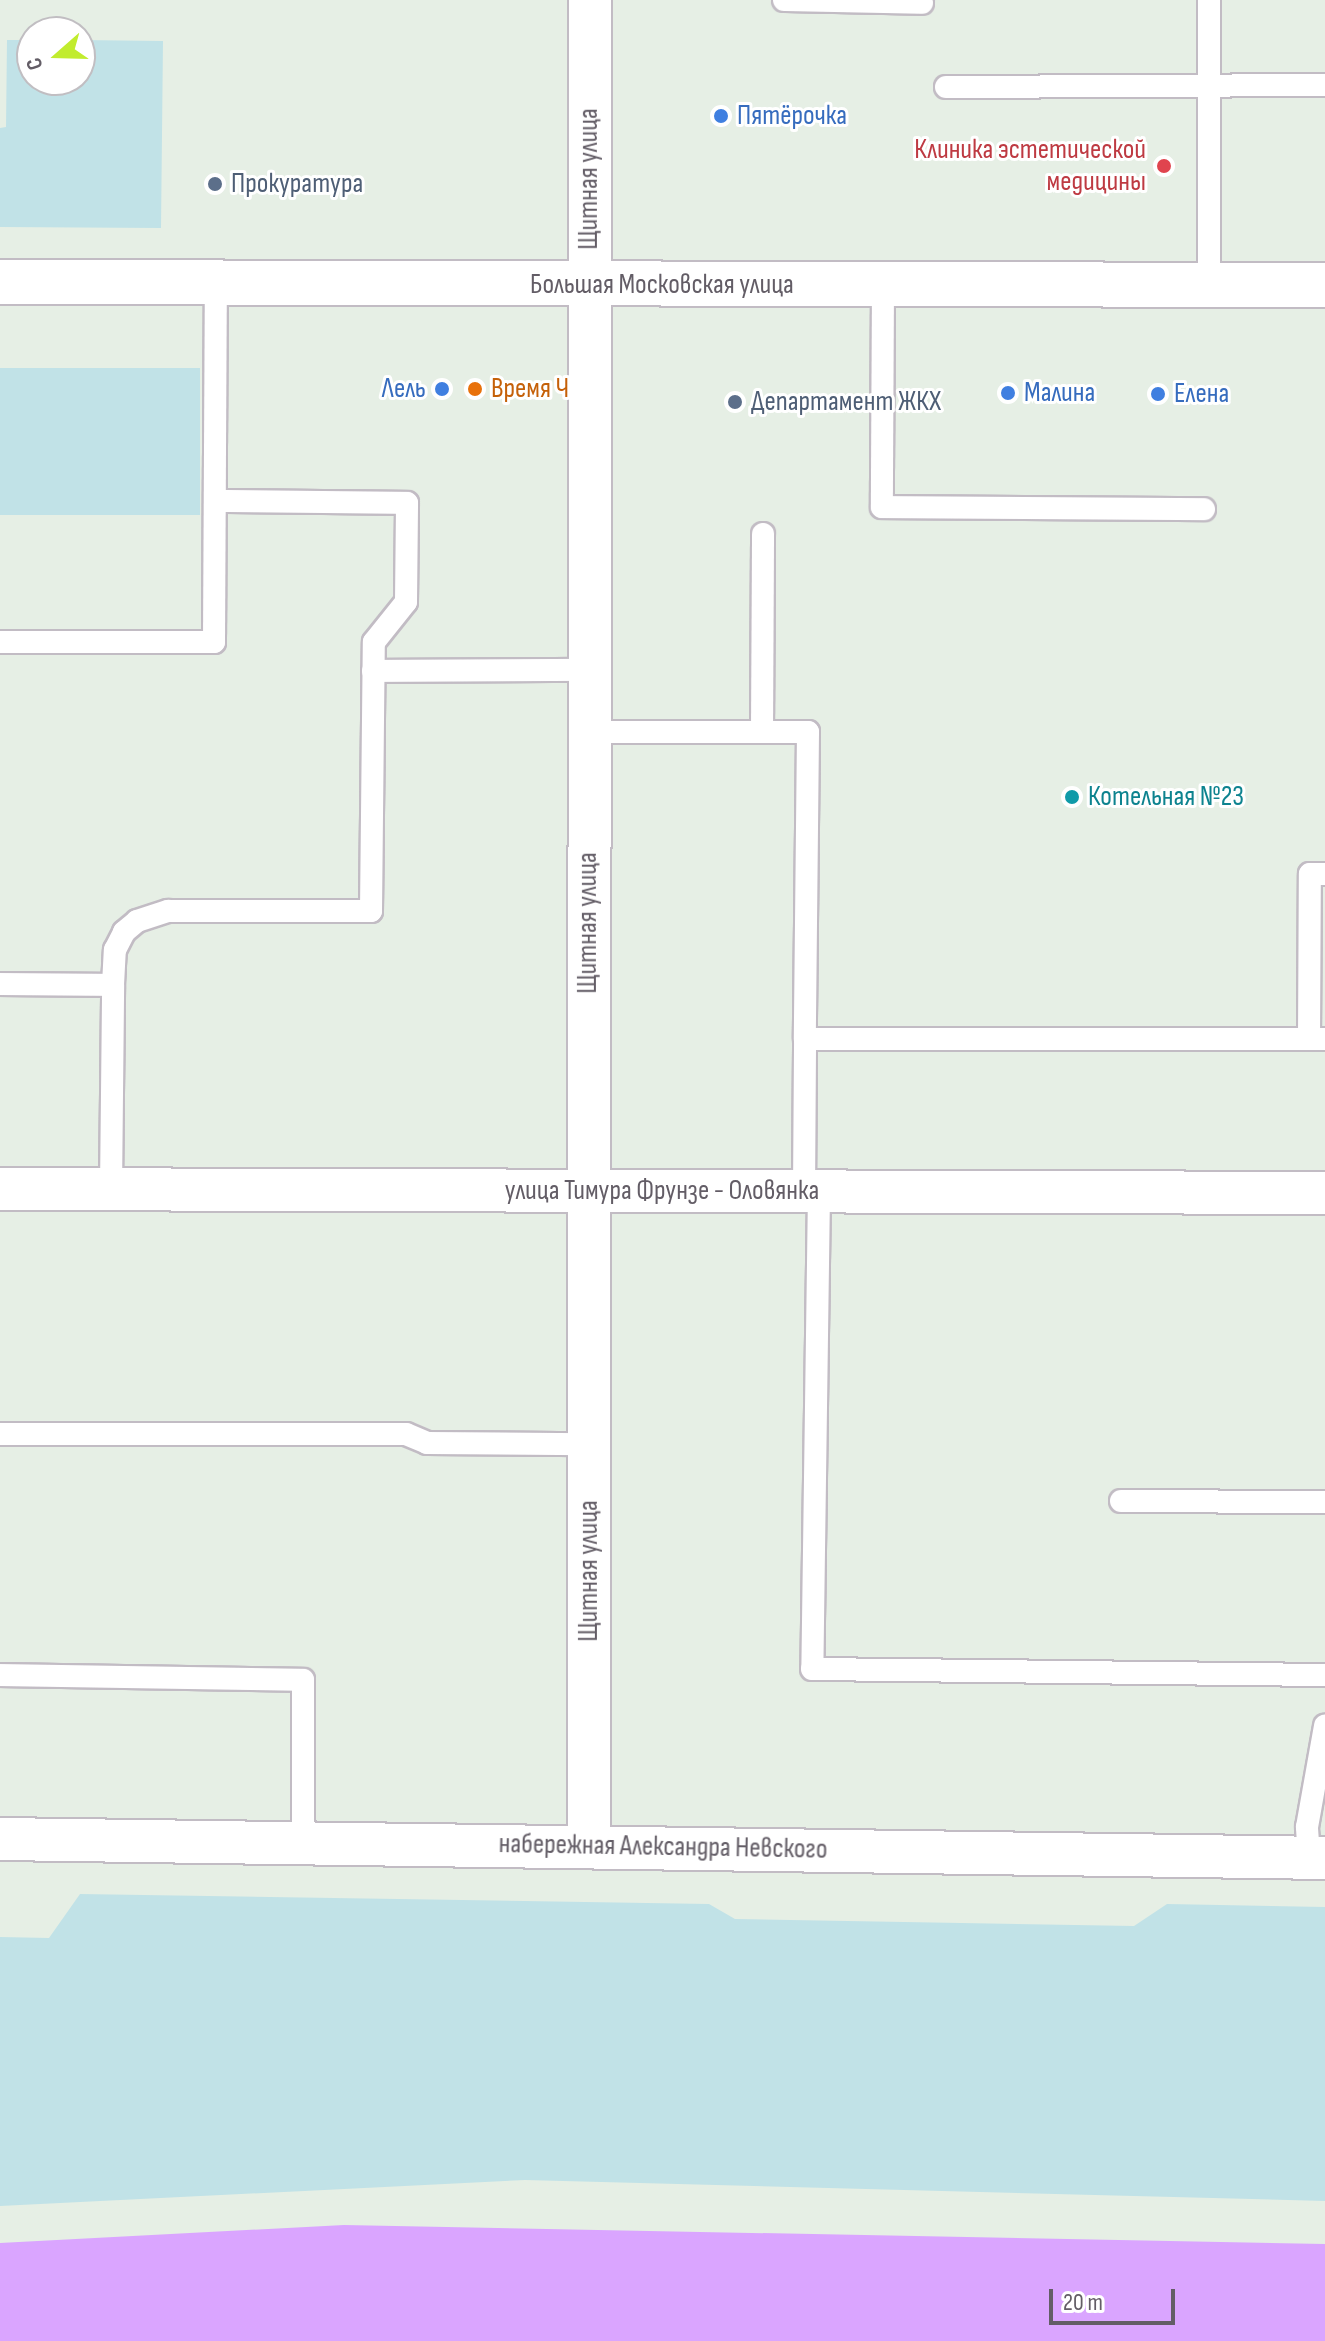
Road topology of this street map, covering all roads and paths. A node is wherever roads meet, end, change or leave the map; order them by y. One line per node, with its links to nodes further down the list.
1 (590, 0): 10 (street, Щитная улица)
2 (784, 0): 4 (lane)
3 (1209, 0): 6 (lane)
4 (922, 3)
5 (1325, 85): 6 (lane)
6 (1208, 86): 7 (lane); 12 (lane)
7 (946, 87)
8 (0, 282): 9 (main road, Большая Московская улица)
9 (216, 283): 10 (main road, Большая Московская улица); 14 (lane)
10 (589, 284): 11 (main road, Большая Московская улица); 18 (street, Щитная улица)
11 (883, 285): 12 (main road, Большая Московская улица); 15 (lane)
12 (1209, 285): 13 (main road, Большая Московская улица)
13 (1325, 285)
14 (215, 501): 17 (lane); 19 (lane)
15 (1204, 509)
16 (763, 534): 21 (lane)
17 (0, 642)
18 (589, 670): 19 (lane); 20 (street, Щитная улица)
19 (373, 671): 24 (lane)
20 (588, 732): 21 (lane); 29 (street, Щитная улица)
21 (762, 732): 25 (lane)
22 (1325, 874): 26 (lane)
23 (0, 984): 24 (lane)
24 (113, 985): 28 (lane)
25 (805, 1039): 26 (lane); 30 (lane)
26 (1317, 1039)
27 (0, 1189): 28 (street, улица Тимура Фрунзе - Оловянка)
28 (111, 1189): 29 (street, улица Тимура Фрунзе - Оловянка)
29 (587, 1190): 30 (street, улица Тимура Фрунзе - Оловянка); 33 (street, Щитная улица)
30 (812, 1192): 31 (street, улица Тимура Фрунзе - Оловянка); 37 (lane)
31 (1325, 1193)
32 (0, 1434): 33 (lane)
33 (589, 1444): 41 (street, Щитная улица)
34 (1121, 1501): 35 (lane)
35 (1325, 1502)
36 (0, 1675): 40 (lane)
37 (1325, 1675)
38 (1325, 1726): 42 (lane)
39 (0, 1839): 40 (street, набережная Александра Невского)
40 (303, 1843): 41 (street, набережная Александра Невского)
41 (589, 1846): 42 (street, набережная Александра Невского)
42 (1317, 1857)

